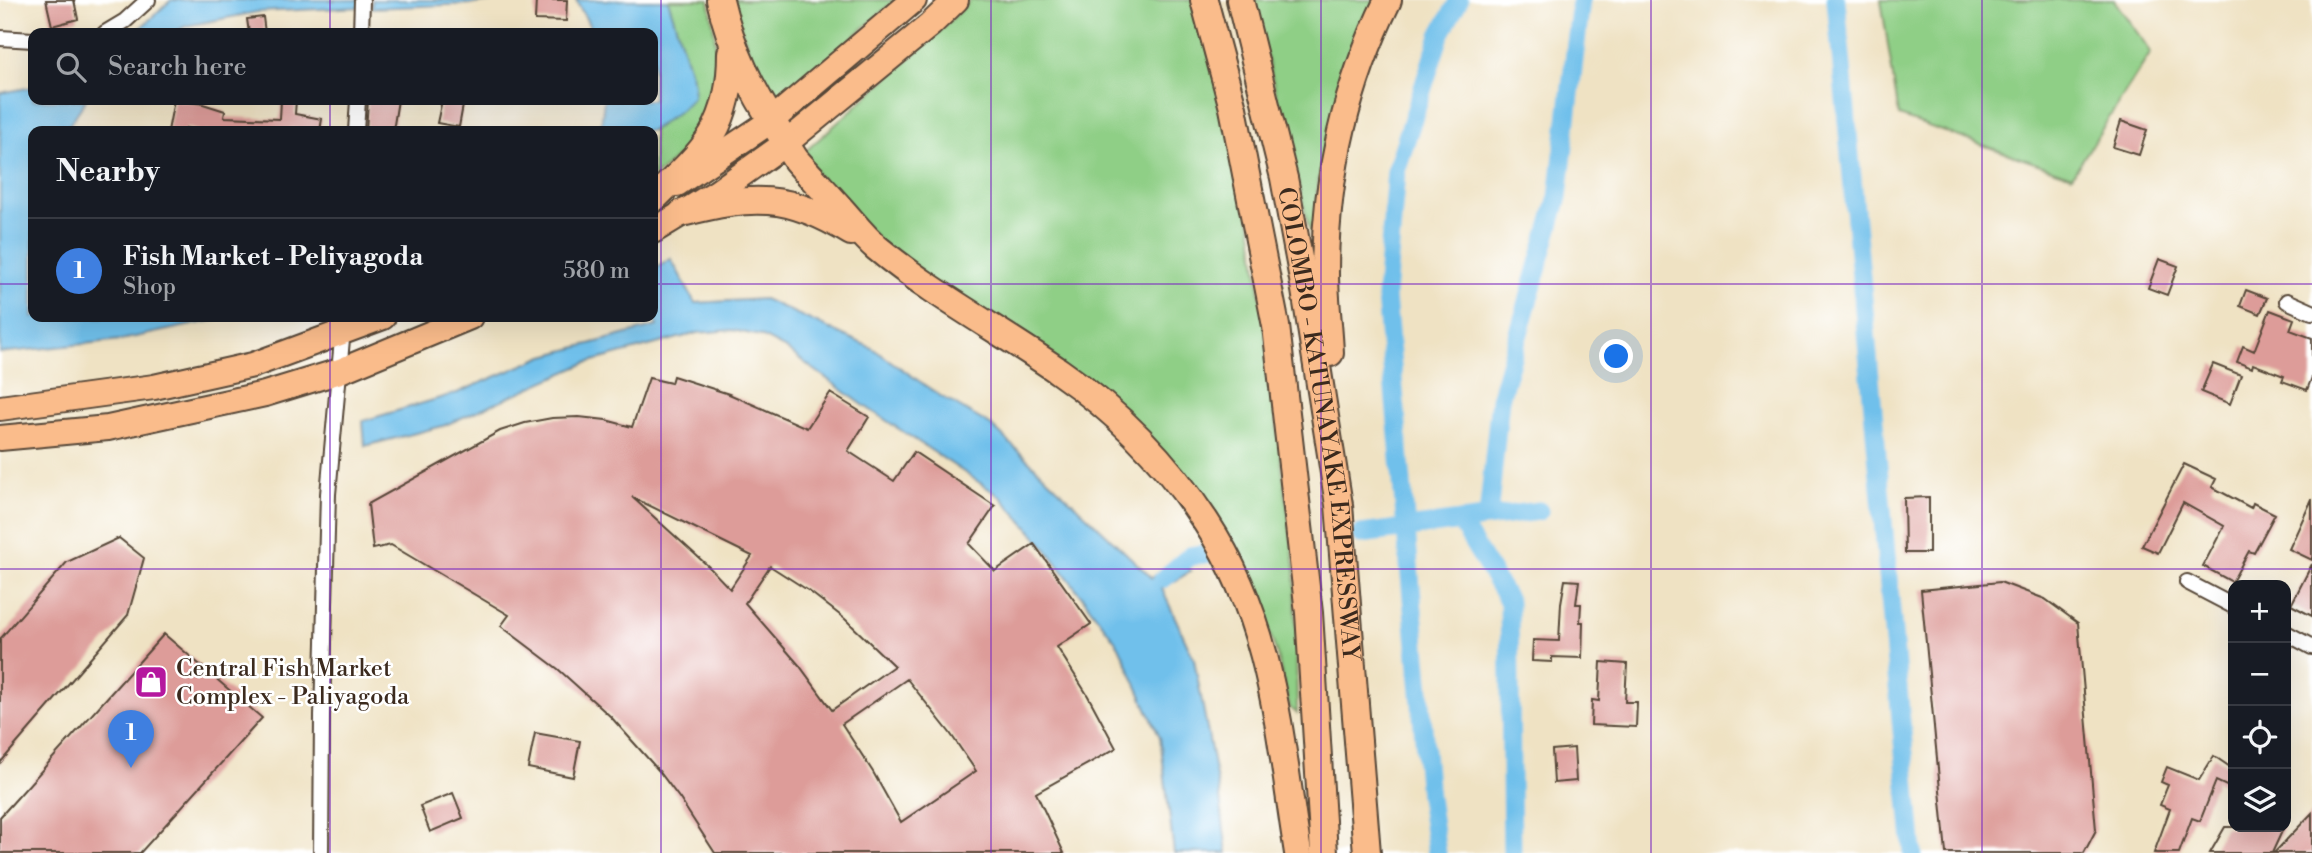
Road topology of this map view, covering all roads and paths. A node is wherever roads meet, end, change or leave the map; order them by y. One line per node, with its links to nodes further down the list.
1 (148, 0): 9 (street)
2 (720, 0): 11 (highway)
3 (914, 0): 15 (highway)
4 (956, 0): 17 (highway)
5 (1204, 0): 37 (highway, COLOMBO - KATUNAYAKE EXPRESSWAY)
6 (1240, 0): 30 (highway, COLOMBO - KATUNAYAKE EXPRESSWAY)
7 (1388, 0): 30 (highway)
8 (362, 4): 10 (street)
9 (113, 28)
10 (361, 28)
11 (728, 32): 15 (highway); 18 (highway)
12 (0, 38): 13 (street)
13 (28, 40)
14 (358, 105): 16 (street)
15 (771, 121): 17 (highway); 19 (highway)
16 (356, 126)
17 (786, 144): 20 (highway); 22 (highway)
18 (658, 194)
19 (658, 196)
20 (682, 213): 21 (highway); 22 (highway)
21 (658, 228)
22 (874, 245): 36 (highway)
23 (2287, 301): 24 (street)
24 (2312, 312)
25 (458, 322): 27 (highway)
26 (344, 324): 27 (street); 28 (highway)
27 (340, 371): 29 (highway); 35 (street)
28 (0, 408)
29 (0, 438)
30 (1339, 505): 38 (highway, COLOMBO - KATUNAYAKE EXPRESSWAY)
31 (2187, 582): 32 (street)
32 (2228, 603)
33 (2291, 636): 34 (street)
34 (2312, 647)
35 (321, 853)
36 (1298, 853)
37 (1324, 853)
38 (1367, 853)

